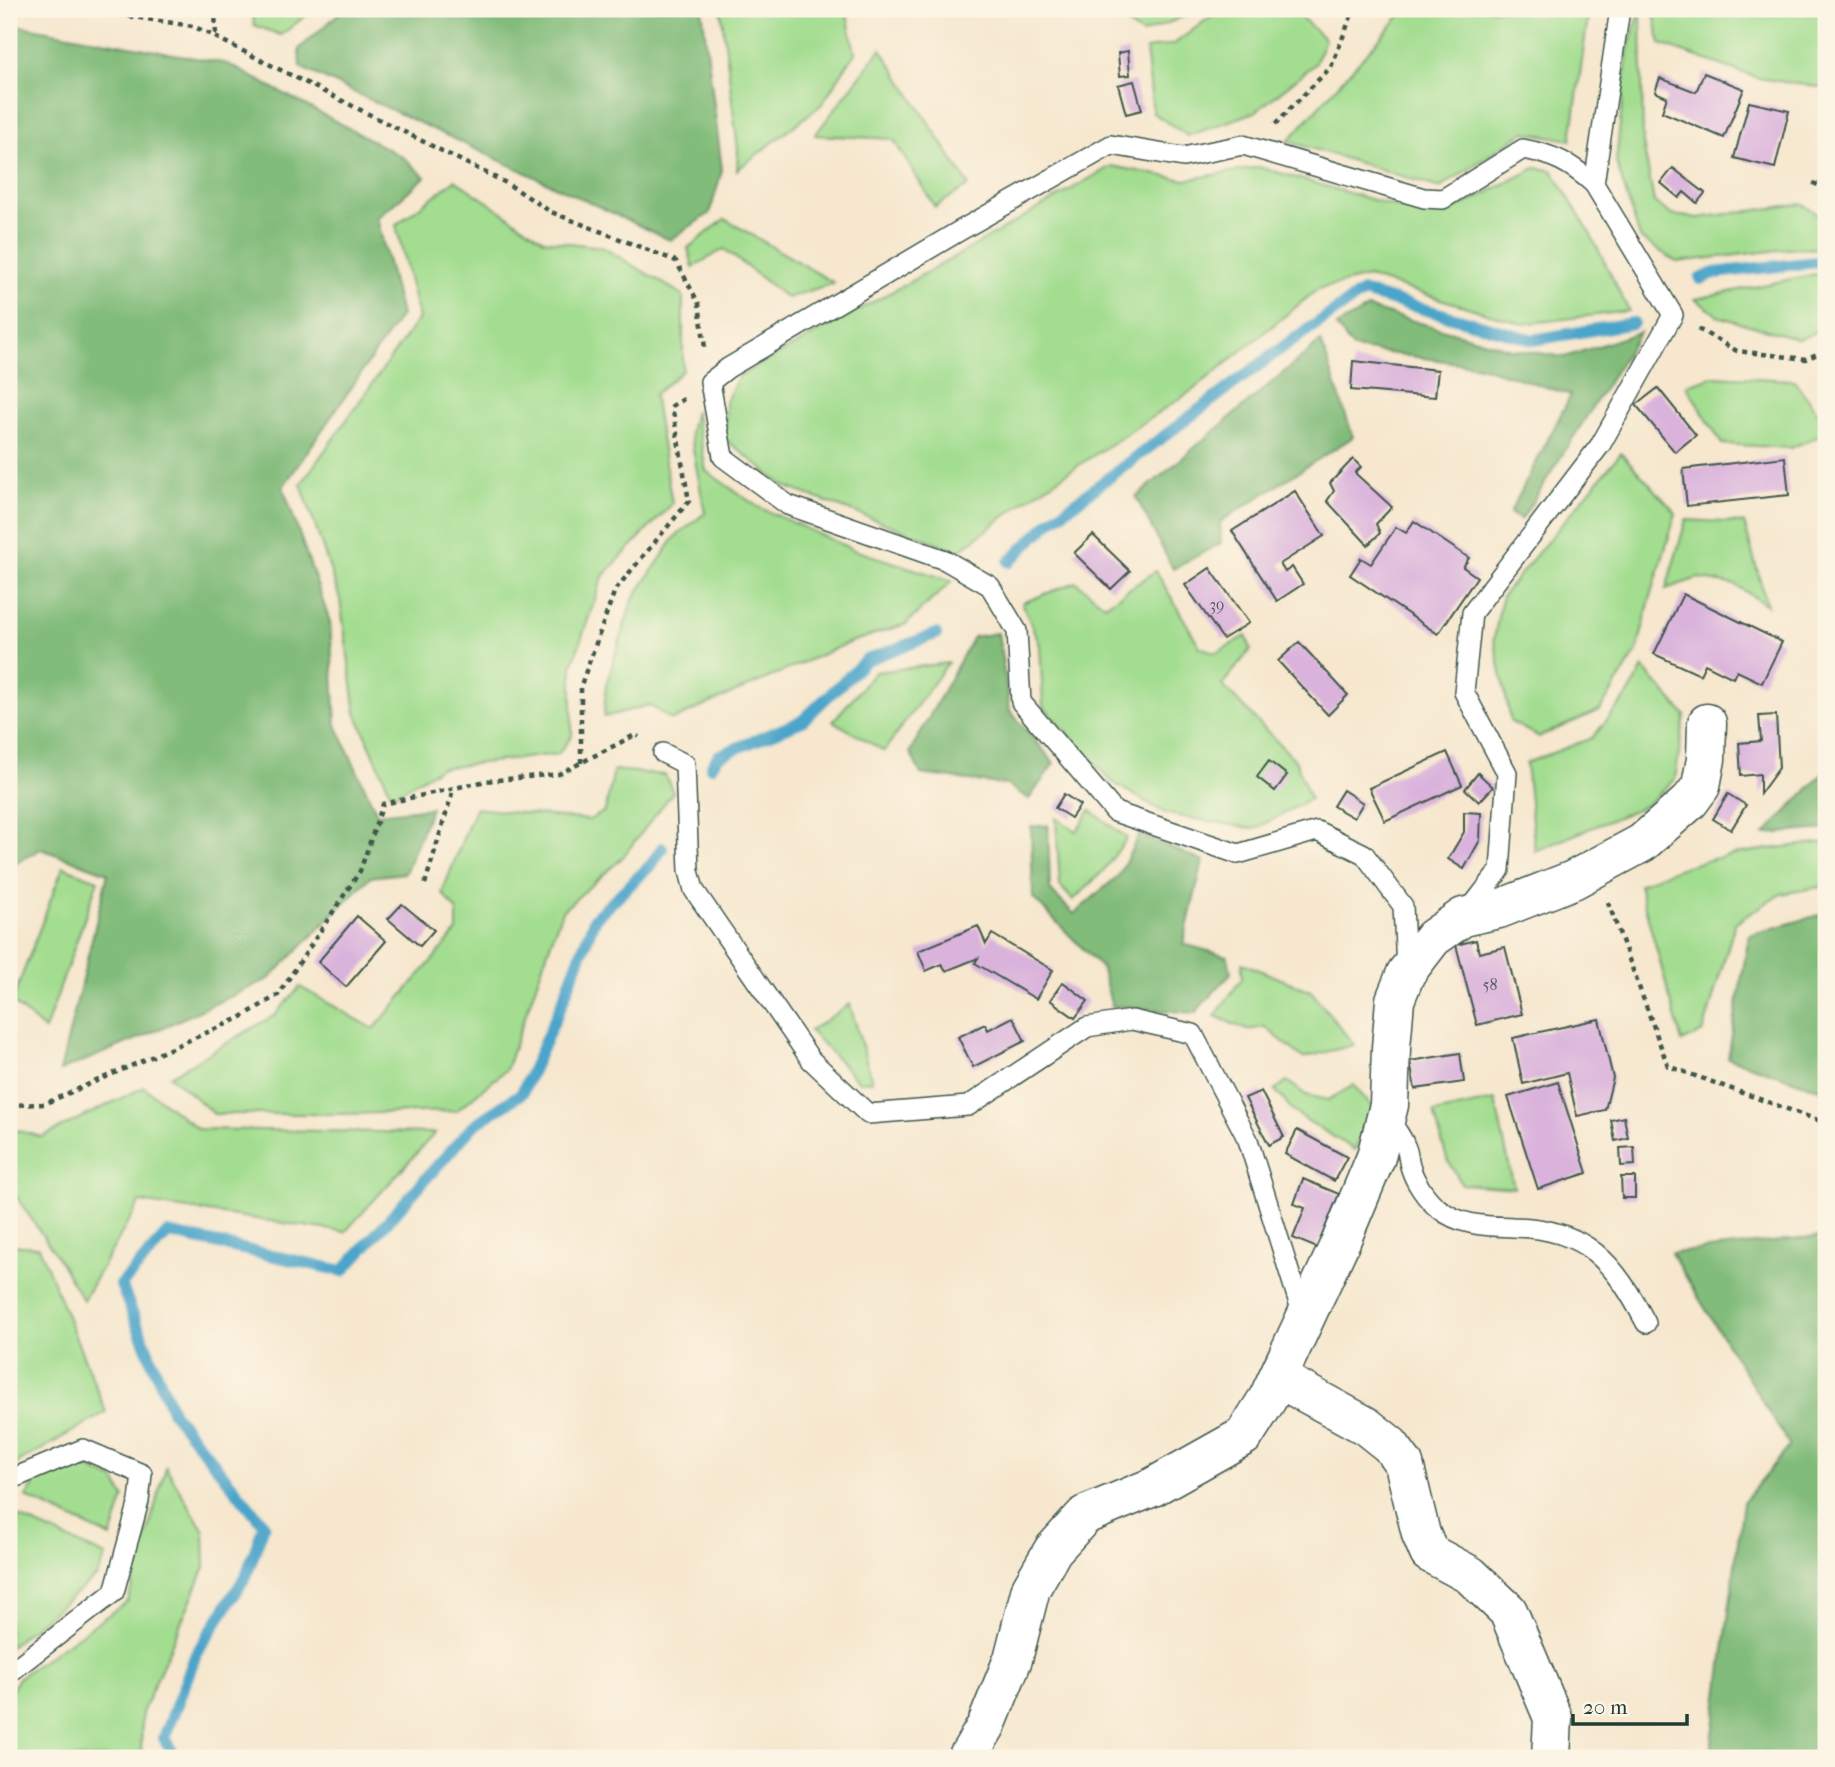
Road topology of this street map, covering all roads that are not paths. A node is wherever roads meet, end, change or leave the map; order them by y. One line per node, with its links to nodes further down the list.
1 (1620, 9): 2 (lane)
2 (1594, 184): 5 (lane); 6 (lane)
3 (1707, 723): 5 (street)
4 (663, 753): 8 (lane)
5 (1464, 917): 6 (street)
6 (1406, 973): 7 (street)
7 (1386, 1117): 8 (street); 9 (lane)
8 (1304, 1320): 10 (street)
9 (1646, 1323)
10 (1278, 1378): 13 (street); 14 (street)
11 (9, 1480): 12 (lane)
12 (9, 1673)
13 (967, 1758)
14 (1551, 1758)

